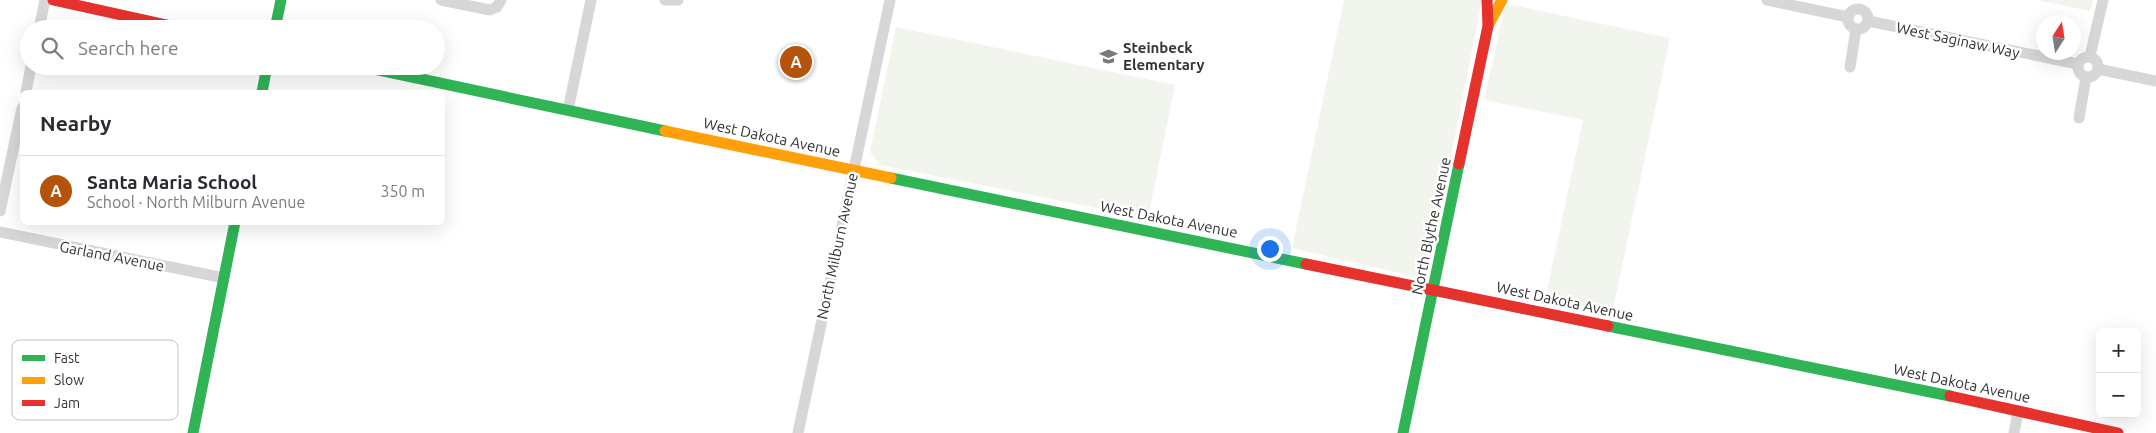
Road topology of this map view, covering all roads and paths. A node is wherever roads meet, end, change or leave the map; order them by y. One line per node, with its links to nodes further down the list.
1 (45, 0): 15 (street)
2 (53, 0): 16 (street)
3 (281, 0): 17 (street)
4 (441, 0): 5 (street)
5 (501, 0)
6 (591, 0): 32 (street)
7 (665, 0): 8 (street)
8 (678, 0)
9 (890, 0): 35 (street, North Milburn Avenue)
10 (1487, 0): 19 (street, North Blythe Avenue)
11 (1502, 0): 19 (street, North Blythe Avenue)
12 (1767, 0): 14 (street)
13 (2103, 0): 21 (street)
14 (1848, 17): 18 (street); 20 (street)
15 (41, 20)
16 (144, 20)
17 (277, 20)
18 (1868, 21): 20 (street); 22 (street, West Saginaw Way)
19 (1488, 26): 40 (street, North Blythe Avenue)
20 (1856, 29): 23 (street)
21 (2090, 56): 22 (street); 24 (street)
22 (2078, 64): 28 (street)
23 (1850, 67)
24 (2098, 69): 28 (street); 29 (street)
25 (29, 75): 30 (street)
26 (265, 75): 31 (street)
27 (403, 75): 32 (street, West Dakota Avenue)
28 (2086, 77): 34 (street)
29 (2156, 81)
30 (26, 90)
31 (262, 90)
32 (568, 110): 35 (street, West Dakota Avenue)
33 (20, 117): 36 (street)
34 (2079, 118)
35 (853, 169): 40 (street, West Dakota Avenue); 43 (street, North Milburn Avenue)
36 (0, 210)
37 (234, 225): 39 (street)
38 (0, 232): 39 (street, Garland Avenue)
39 (224, 278): 42 (street)
40 (1433, 288): 41 (street, West Dakota Avenue); 44 (street, North Blythe Avenue)
41 (2018, 411): 45 (street); 46 (street, West Dakota Avenue)
42 (193, 433)
43 (798, 433)
44 (1402, 433)
45 (2014, 433)
46 (2118, 433)

